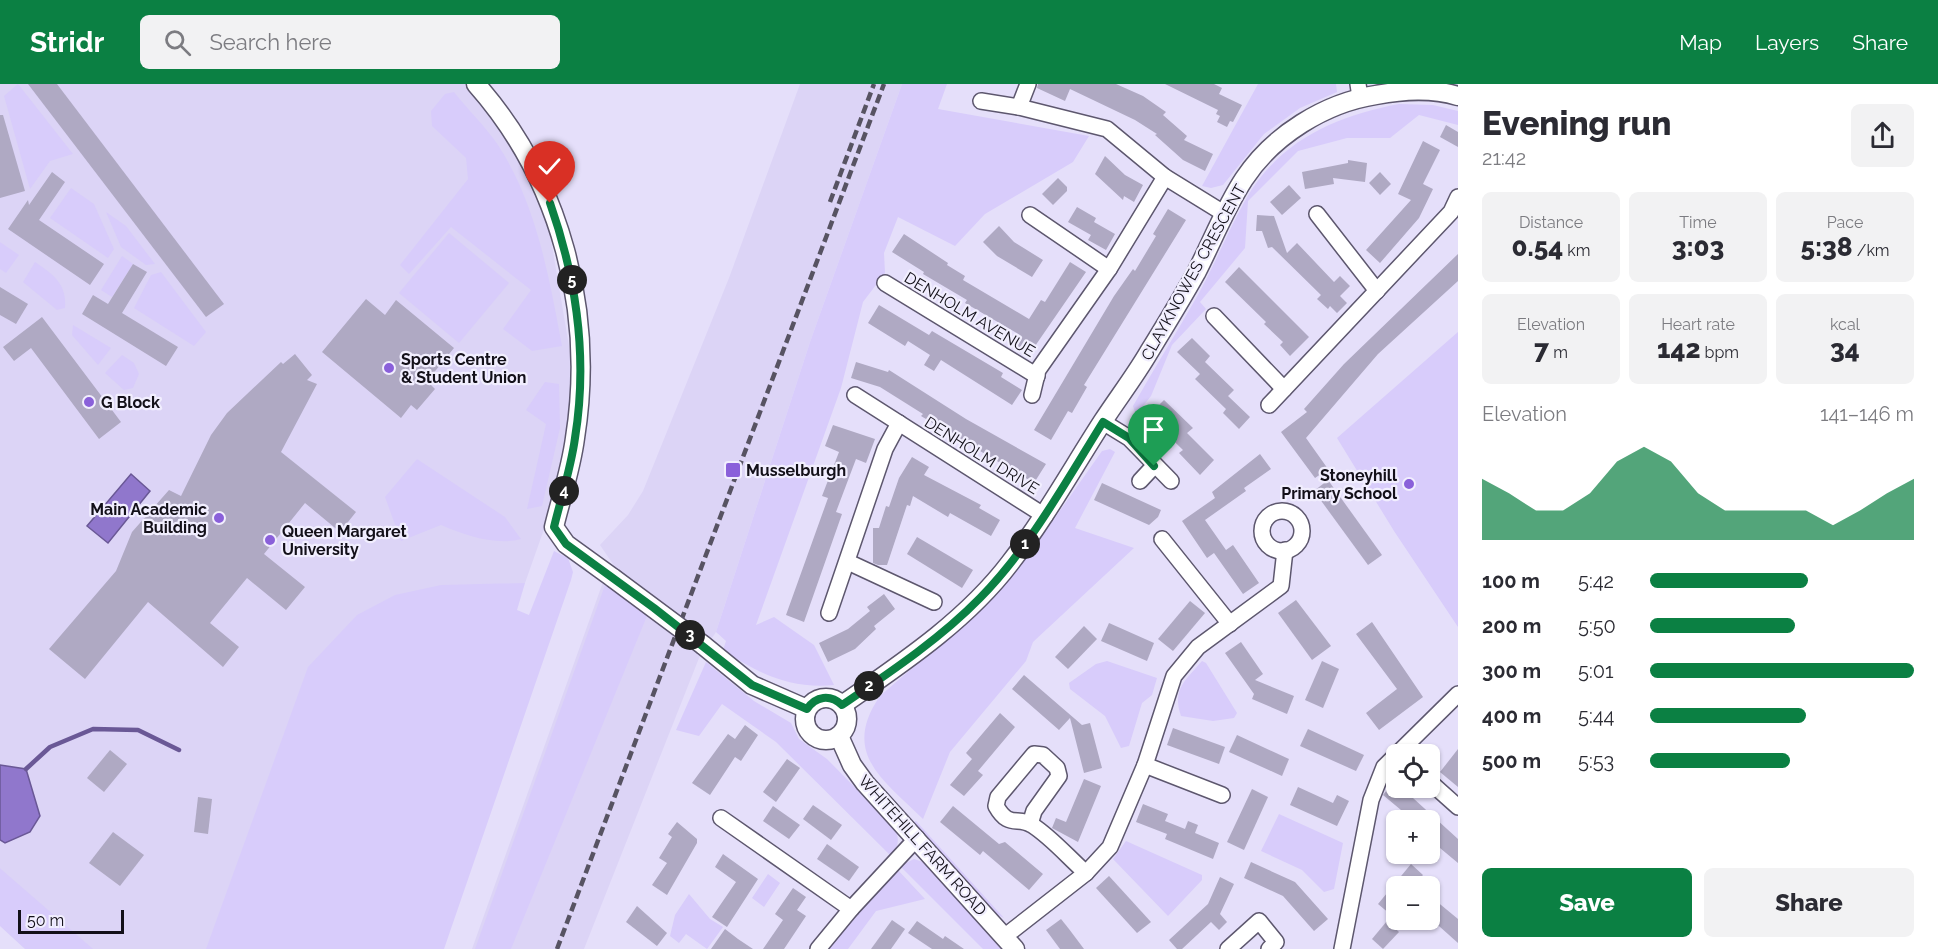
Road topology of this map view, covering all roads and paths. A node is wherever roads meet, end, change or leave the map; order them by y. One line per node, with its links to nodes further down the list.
1 (476, 84): 35 (street, bridge)
2 (1028, 84): 6 (street)
3 (1359, 91): 4 (street, CLAYKNOWES CRESCENT); 9 (street, CLAYKNOWES CRESCENT)
4 (1458, 96)
5 (981, 101): 6 (street)
6 (1019, 107): 7 (street)
7 (1165, 177): 9 (street); 12 (street, DENHOLM AVENUE)
8 (1458, 197): 14 (street)
9 (1225, 214): 21 (street, CLAYKNOWES CRESCENT)
10 (1030, 215): 12 (street)
11 (1338, 215): 14 (street)
12 (1109, 269): 16 (street, DENHOLM AVENUE)
13 (885, 284): 16 (street, DENHOLM AVENUE)
14 (1377, 291): 17 (street)
15 (1214, 316): 17 (street)
16 (1036, 376): 19 (street, DENHOLM AVENUE)
17 (1284, 389): 20 (street)
18 (855, 395): 22 (street, DENHOLM DRIVE)
19 (1032, 395)
20 (1269, 405)
21 (1103, 422): 23 (street); 26 (street, CLAYKNOWES CRESCENT)
22 (899, 423): 26 (street, DENHOLM DRIVE); 29 (street, DENHOLM DRIVE)
23 (1154, 466): 24 (street); 25 (street)
24 (1171, 481)
25 (1140, 482)
26 (1045, 516): 34 (street, CLAYKNOWES CRESCENT)
27 (1162, 538): 32 (street)
28 (1285, 550): 32 (street)
29 (848, 562): 30 (street); 31 (street, DENHOLM DRIVE)
30 (934, 602)
31 (829, 614)
32 (1230, 624): 38 (street)
33 (1458, 694): 37 (street)
34 (842, 705): 35 (street); 36 (street)
35 (807, 709): 36 (street)
36 (838, 736): 45 (street, WHITEHILL FARM ROAD)
37 (1407, 744)
38 (1145, 765): 41 (street); 46 (street)
39 (1386, 765): 52 (street)
40 (1440, 791): 42 (street)
41 (1222, 795)
42 (1458, 807)
43 (721, 818): 47 (street)
44 (1030, 824): 44 (street); 46 (street)
45 (917, 838): 47 (street); 48 (street, WHITEHILL FARM ROAD)
46 (1086, 873): 48 (street)
47 (851, 909): 49 (street)
48 (1010, 943)
49 (818, 949)
50 (1228, 949): 51 (street)
51 (1269, 949)
52 (1342, 949)

